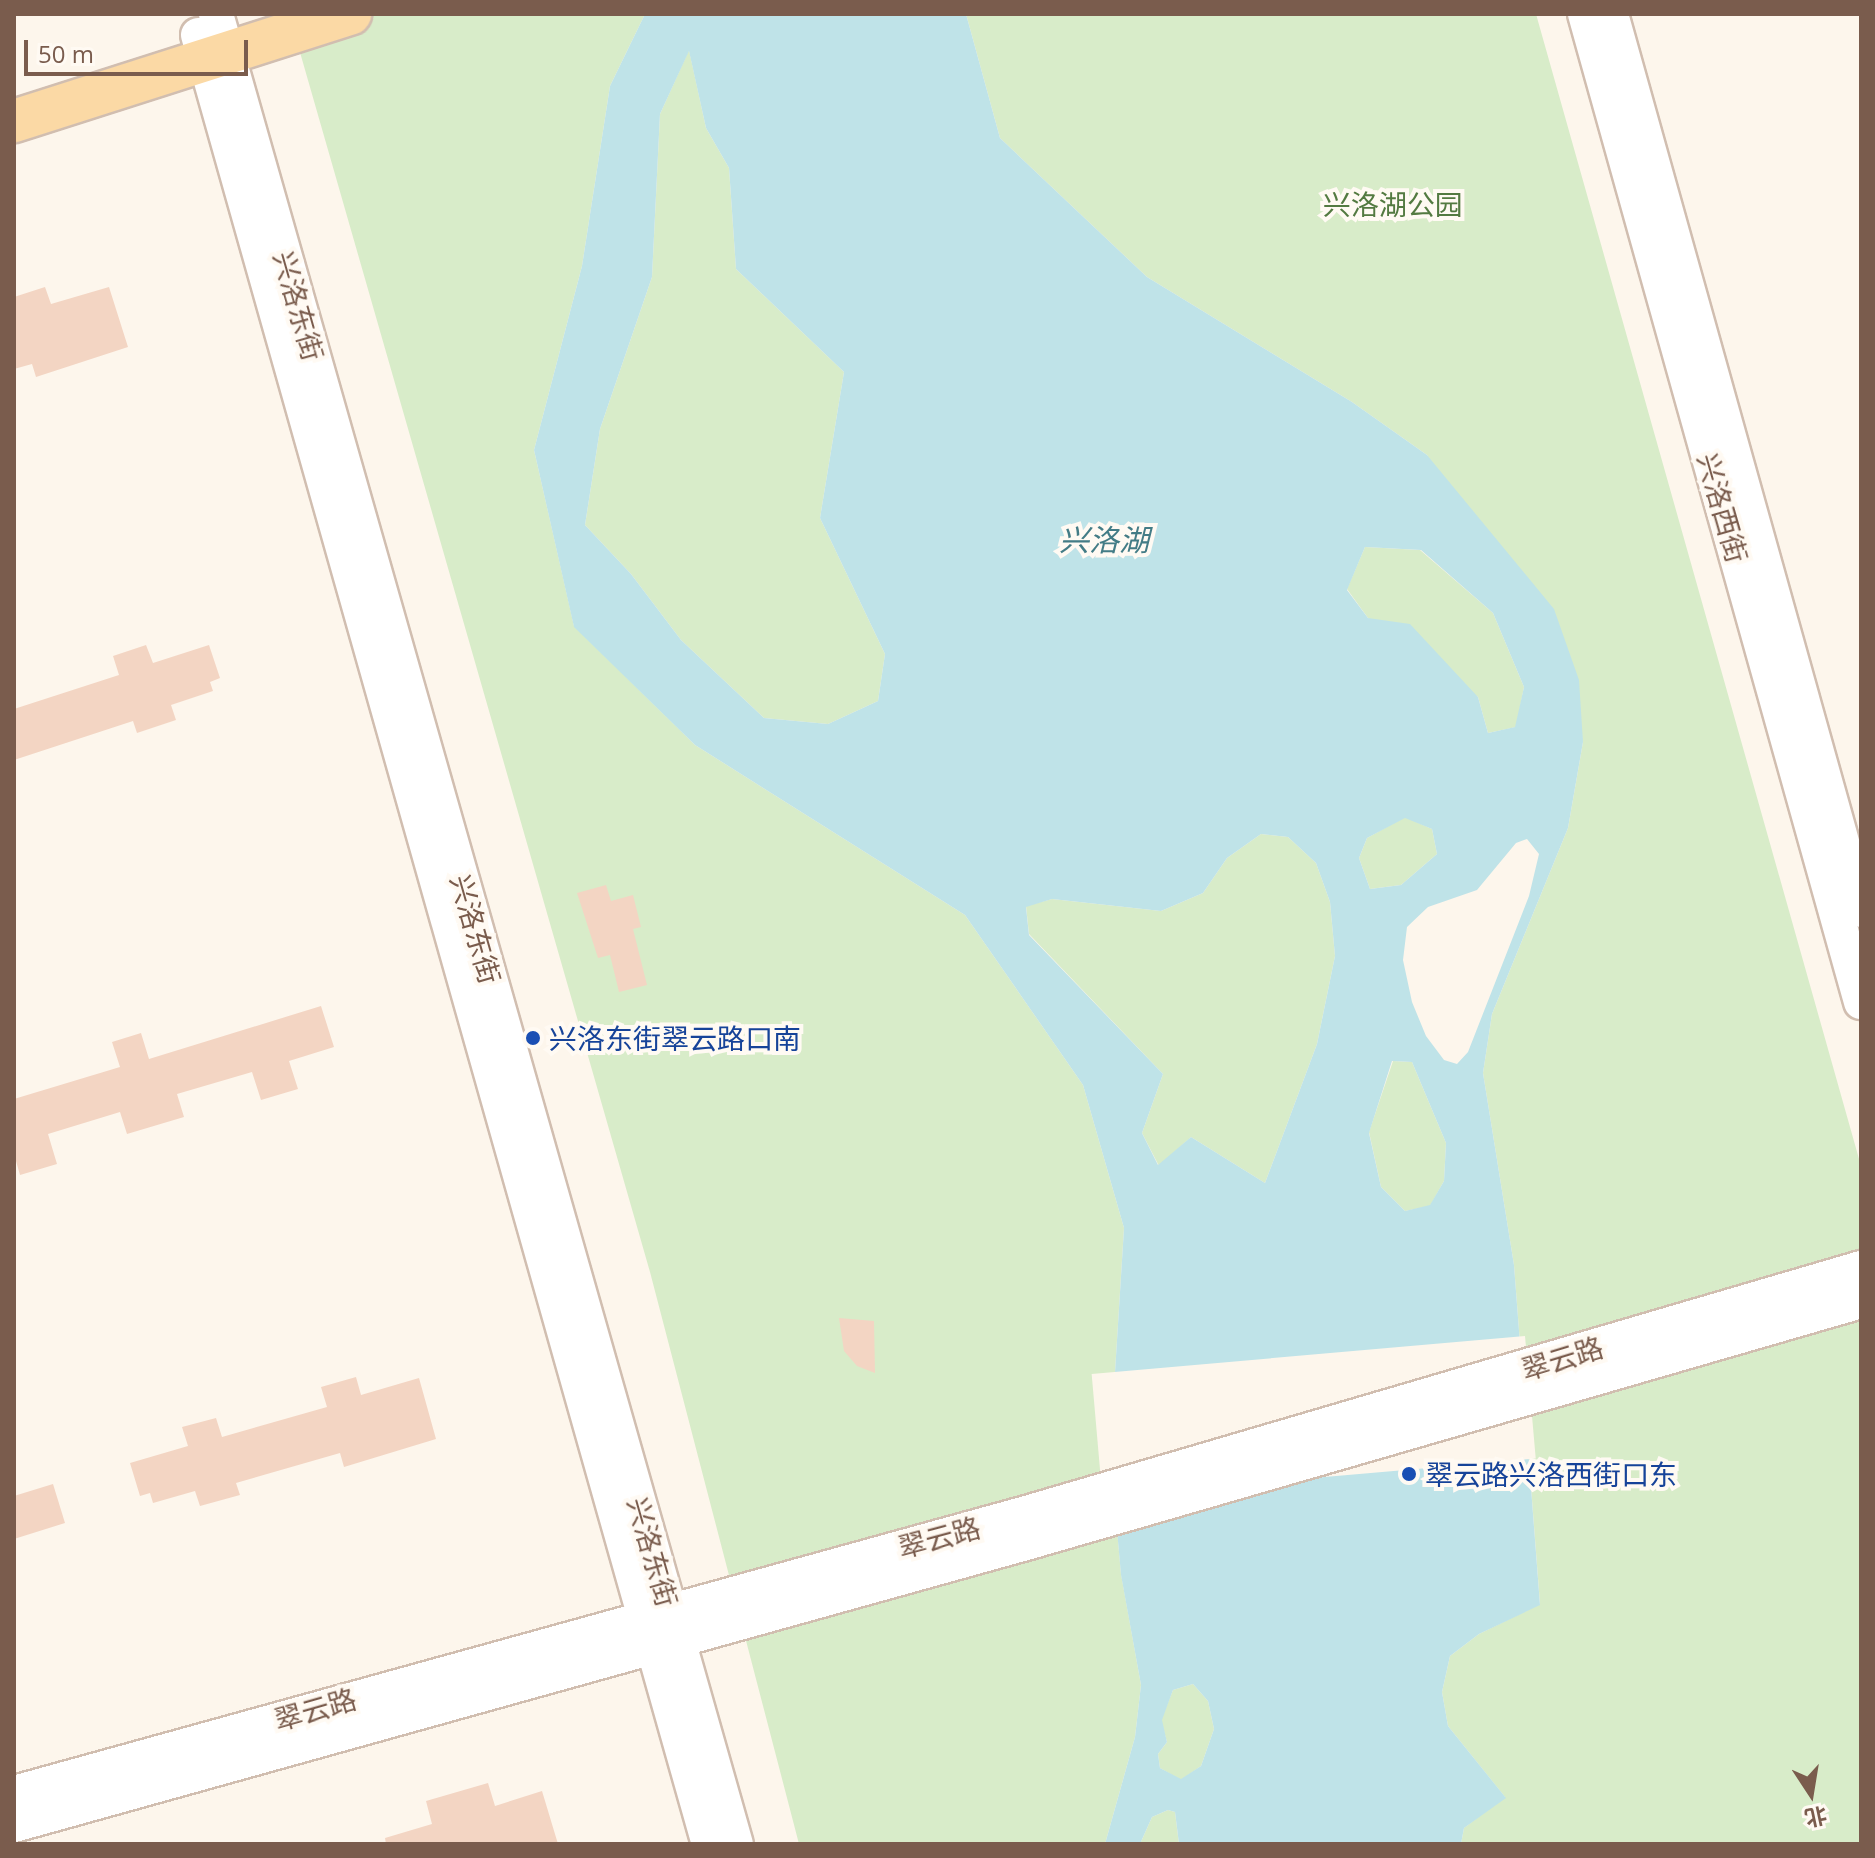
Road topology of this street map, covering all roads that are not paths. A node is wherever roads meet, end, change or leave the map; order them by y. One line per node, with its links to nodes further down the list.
1 (193, 14): 5 (street, 兴洛东街)
2 (350, 14): 5 (main road)
3 (1585, 14): 8 (street, 兴洛西街)
4 (1611, 14): 7 (street, 兴洛西街)
5 (215, 43): 6 (main road); 12 (street, 兴洛东街)
6 (14, 121)
7 (1861, 910)
8 (1861, 1002)
9 (1861, 1268): 11 (street, 翠云路)
10 (1861, 1301): 11 (street, 翠云路)
11 (1563, 1373): 12 (street, 翠云路)
12 (661, 1627): 13 (street, 翠云路); 14 (street, 翠云路); 15 (street, 兴洛东街); 16 (street, 兴洛东街)
13 (14, 1793)
14 (14, 1825)
15 (709, 1844)
16 (736, 1844)

